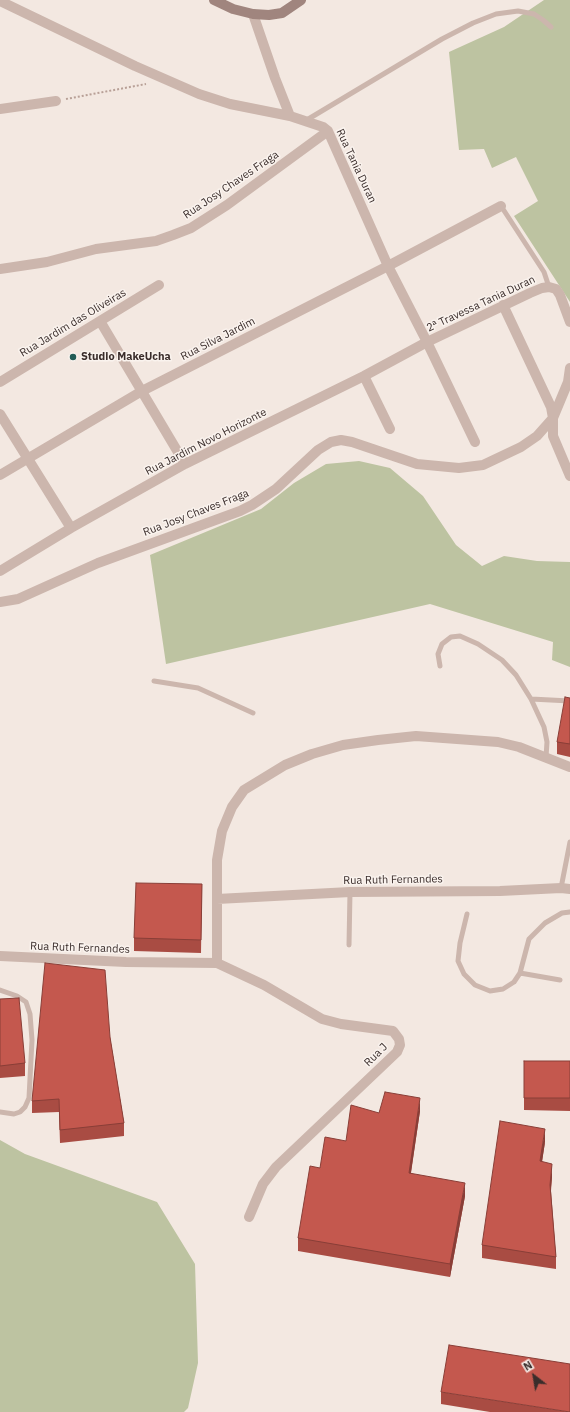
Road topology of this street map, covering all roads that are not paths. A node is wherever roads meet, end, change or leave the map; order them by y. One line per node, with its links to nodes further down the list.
1 (214, 0): 4 (main road)
2 (302, 0): 5 (main road)
3 (0, 1): 9 (street, Rua Tania Duran)
4 (231, 4): 5 (main road)
5 (253, 14): 9 (street)
6 (551, 27): 10 (lane)
7 (56, 101): 8 (street)
8 (0, 109)
9 (290, 116): 10 (street, Rua Tania Duran)
10 (305, 121): 11 (street, Rua Tania Duran)
11 (328, 131): 13 (street, Rua Tania Duran); 14 (street, Rua Josy Chaves Fraga)
12 (501, 206): 13 (street, Rua Silva Jardim); 16 (lane)
13 (388, 266): 20 (street, Rua Tania Duran); 24 (street, Rua Silva Jardim)
14 (0, 269)
15 (159, 285): 18 (street, Rua Jardim das Oliveiras)
16 (549, 287): 17 (street, 2ª Travessa Tania Duran); 19 (street, 2ª Travessa Tania Duran)
17 (503, 305): 20 (street, 2ª Travessa Tania Duran); 26 (street)
18 (100, 322): 23 (street, Rua Jardim das Oliveiras); 24 (street)
19 (570, 322)
20 (427, 342): 22 (street, Rua Jardim Novo Horizonte); 28 (street, Rua Tania Duran)
21 (570, 368): 26 (street)
22 (364, 376): 27 (street); 30 (street, Rua Jardim Novo Horizonte)
23 (0, 382)
24 (142, 391): 29 (street, Rua Silva Jardim); 30 (street)
25 (0, 414): 29 (street)
26 (553, 418): 32 (street); 35 (street, Rua Josy Chaves Fraga)
27 (390, 429)
28 (475, 442)
29 (28, 459): 31 (street, Rua Silva Jardim); 33 (street)
30 (185, 464): 33 (street, Rua Jardim Novo Horizonte)
31 (0, 474)
32 (570, 476)
33 (71, 528): 34 (street, Rua Jardim Novo Horizonte)
34 (0, 571)
35 (0, 602)
36 (440, 666): 38 (lane)
37 (154, 681): 40 (lane)
38 (531, 699): 39 (lane); 41 (lane)
39 (570, 702)
40 (253, 713)
41 (546, 757): 42 (street); 46 (street)
42 (570, 767)
43 (570, 842): 44 (lane)
44 (565, 888): 45 (street, Rua Ruth Fernandes)
45 (350, 892): 46 (street, Rua Ruth Fernandes); 49 (lane)
46 (217, 899): 51 (street)
47 (570, 912): 52 (lane)
48 (467, 914): 52 (lane)
49 (349, 945)
50 (0, 956): 51 (street, Rua Ruth Fernandes)
51 (217, 963): 56 (street, Rua J)
52 (520, 973): 53 (lane)
53 (560, 980)
54 (0, 990): 55 (lane)
55 (0, 1112)
56 (249, 1218)

